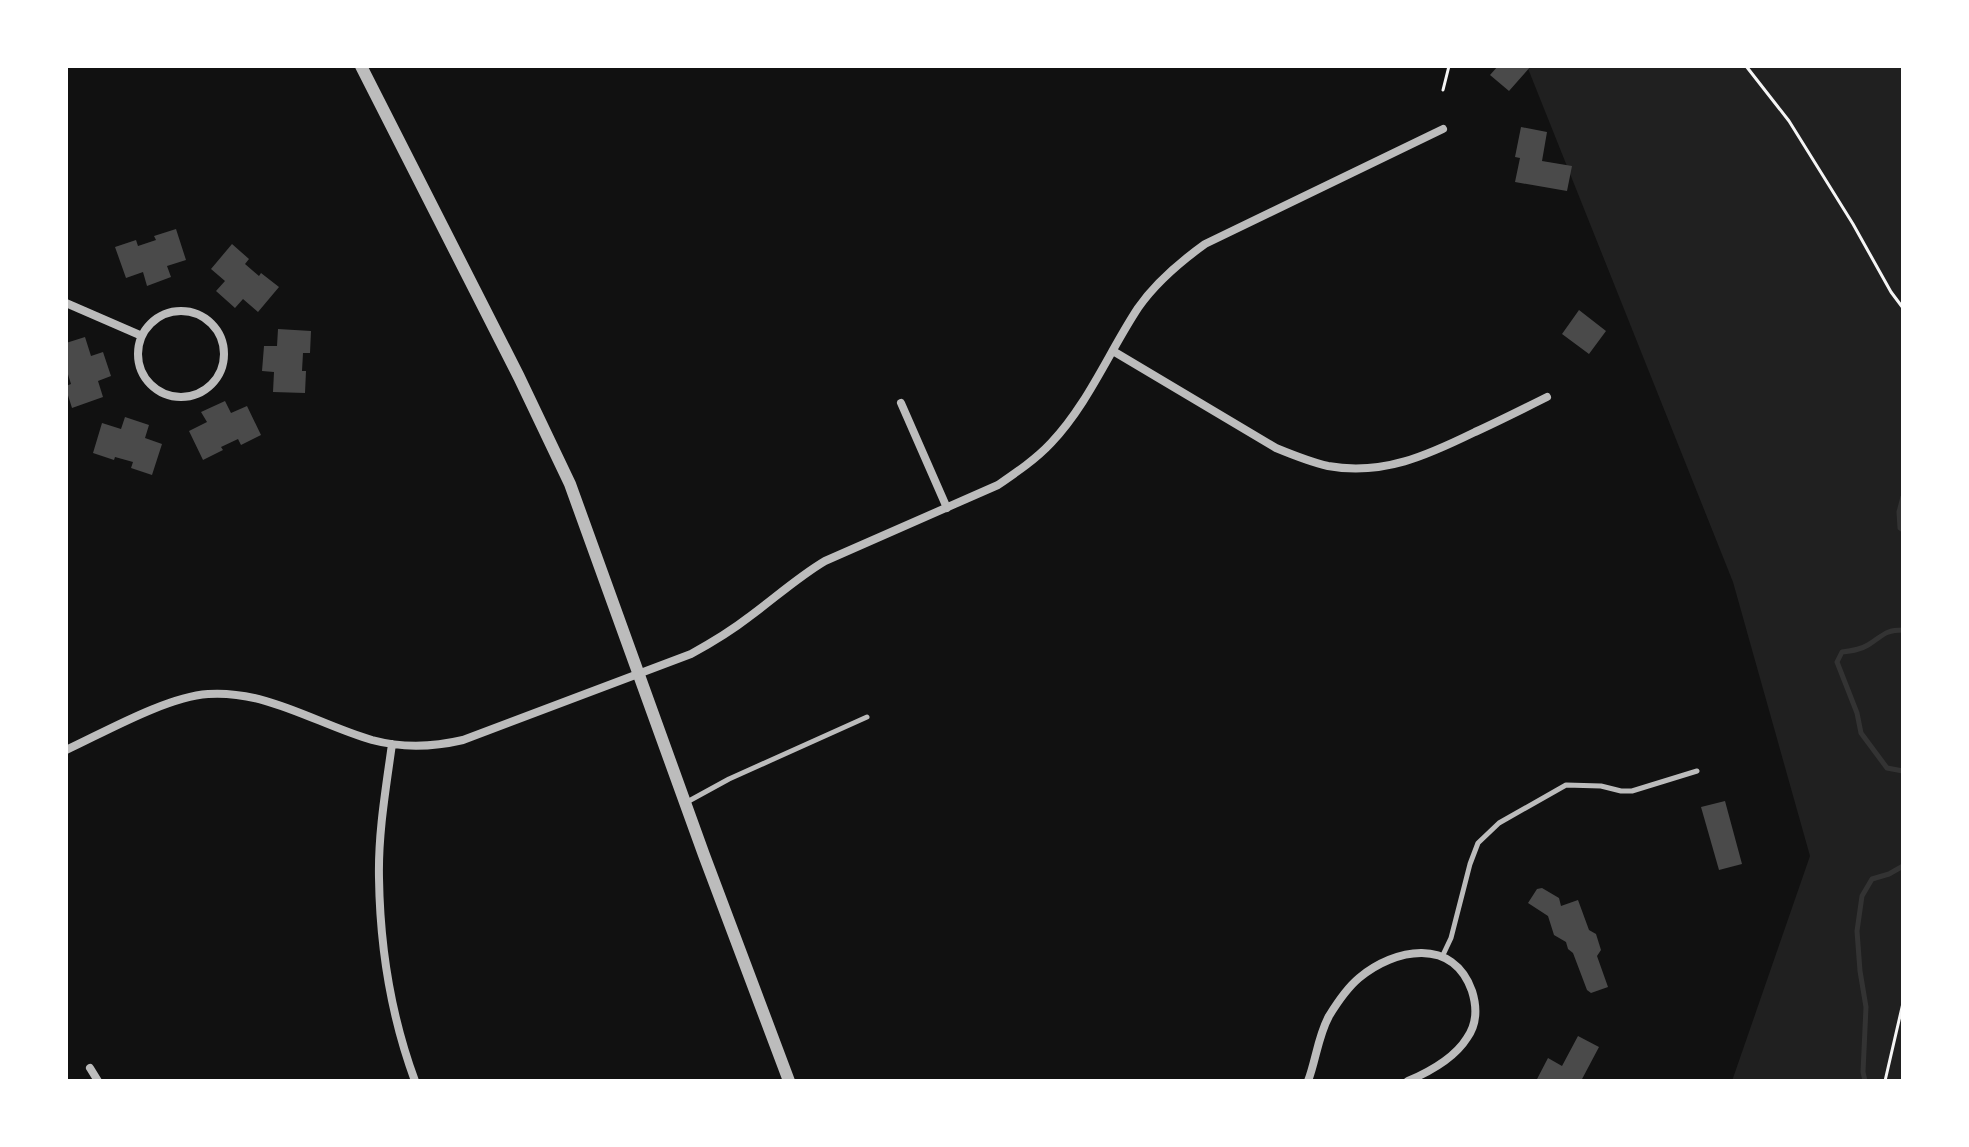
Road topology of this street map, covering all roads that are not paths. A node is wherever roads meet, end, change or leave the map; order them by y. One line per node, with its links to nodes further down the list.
1 (361, 66): 9 (street)
2 (1443, 129): 5 (street)
3 (66, 303): 4 (street)
4 (142, 336): 4 (street)
5 (1113, 351): 6 (street); 8 (street)
6 (1547, 397)
7 (901, 403): 8 (street)
8 (947, 508): 9 (street)
9 (639, 674): 11 (street); 14 (street)
10 (867, 717): 14 (lane)
11 (392, 744): 12 (street); 18 (street)
12 (66, 750)
13 (1697, 771): 15 (lane)
14 (686, 803): 19 (street)
15 (1442, 957): 20 (street); 21 (street)
16 (90, 1068): 17 (street)
17 (98, 1081)
18 (415, 1081)
19 (789, 1081)
20 (1308, 1081)
21 (1408, 1081)

